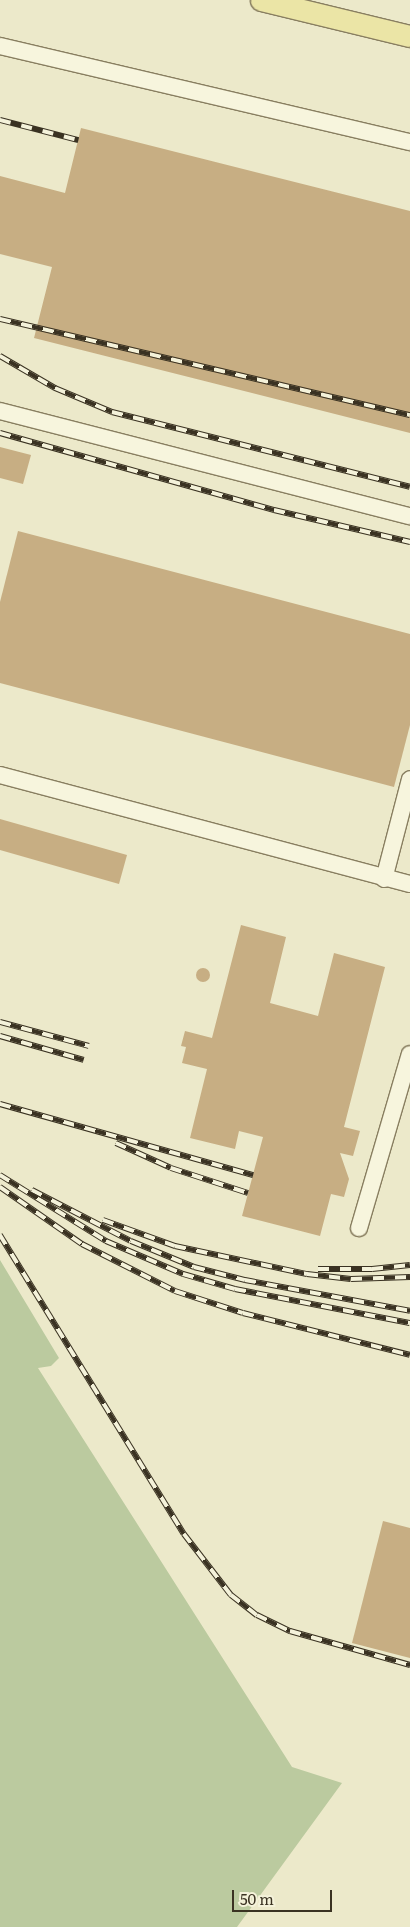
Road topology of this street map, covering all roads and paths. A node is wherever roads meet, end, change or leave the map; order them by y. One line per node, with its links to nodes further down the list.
1 (261, 0): 2 (main road)
2 (410, 36)
3 (0, 46): 4 (lane)
4 (410, 142)
5 (0, 411): 6 (lane)
6 (410, 516)
7 (0, 775): 9 (lane)
8 (410, 779): 9 (lane)
9 (384, 879): 10 (lane)
10 (410, 884)
11 (410, 1054): 12 (lane)
12 (359, 1228)

